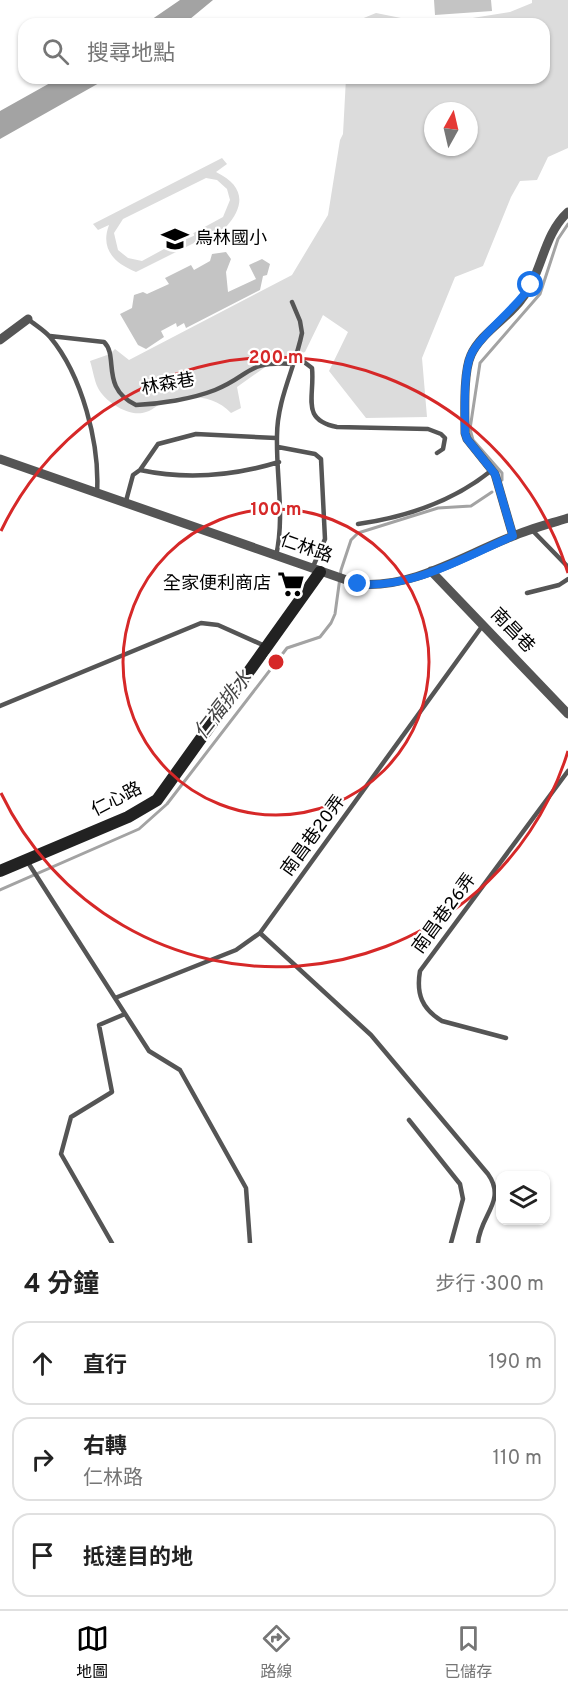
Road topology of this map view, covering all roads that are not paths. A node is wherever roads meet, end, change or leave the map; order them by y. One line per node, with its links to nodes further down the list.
1 (568, 212): 14 (street)
2 (292, 302): 6 (lane)
3 (28, 319): 4 (lane); 5 (street)
4 (50, 336): 7 (lane, 林森巷); 15 (lane)
5 (0, 340)
6 (296, 356): 7 (lane); 10 (lane)
7 (293, 364): 8 (lane)
8 (276, 438): 9 (lane); 13 (lane)
9 (278, 447): 12 (lane); 24 (lane)
10 (437, 453)
11 (0, 459): 15 (street, 仁林路)
12 (279, 462): 13 (lane); 21 (lane)
13 (140, 470): 16 (lane)
14 (492, 470): 18 (lane); 20 (street)
15 (97, 493): 16 (street, 仁林路)
16 (126, 501): 21 (street, 仁林路)
17 (568, 518): 19 (street, 仁林路)
18 (358, 524)
19 (532, 530): 20 (street, 仁林路); 22 (lane)
20 (513, 536): 23 (street, 仁林路)
21 (276, 556): 24 (street, 仁林路)
22 (568, 567)
23 (431, 571): 24 (street, 仁林路); 27 (street, 南昌巷)
24 (321, 572): 28 (street, 仁心路)
25 (568, 579): 26 (lane)
26 (527, 593)
27 (483, 625): 30 (street, 南昌巷); 34 (lane, 南昌巷20弄)
28 (267, 647): 29 (lane); 32 (street, 仁心路)
29 (0, 706)
30 (568, 714)
31 (568, 771): 37 (lane, 南昌巷26弄)
32 (30, 866): 33 (street, 仁心路); 35 (lane)
33 (0, 871)
34 (260, 933): 35 (lane, 南昌巷20弄); 42 (lane)
35 (115, 998): 36 (lane)
36 (125, 1014): 39 (lane); 40 (lane)
37 (506, 1038)
38 (409, 1120): 41 (lane)
39 (112, 1243)
40 (250, 1243)
41 (451, 1243)
42 (478, 1243)

